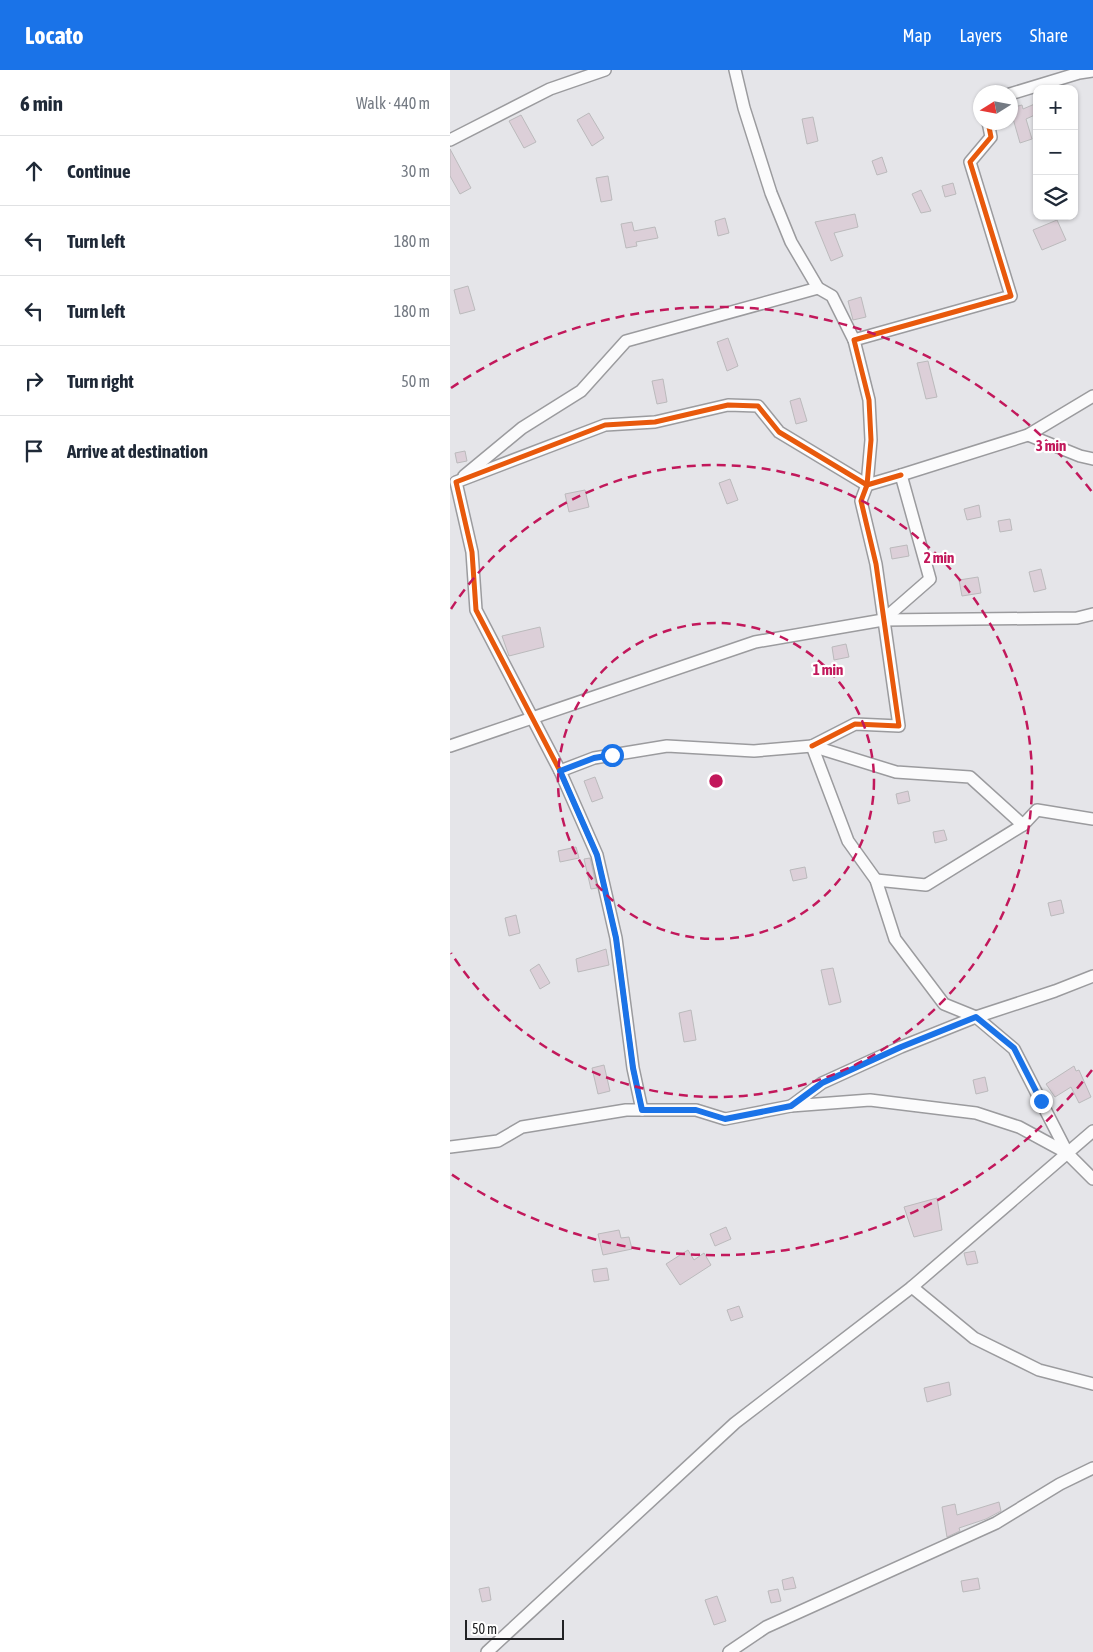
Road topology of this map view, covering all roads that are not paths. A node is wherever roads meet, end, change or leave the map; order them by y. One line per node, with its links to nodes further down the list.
1 (605, 70): 7 (street)
2 (736, 70): 8 (street)
3 (1078, 71): 4 (street); 5 (street)
4 (1093, 71)
5 (1018, 91)
6 (990, 130): 9 (street)
7 (450, 140)
8 (818, 288): 9 (street); 14 (street)
9 (854, 340): 15 (street)
10 (1093, 396): 11 (street)
11 (1028, 435): 12 (street); 13 (street)
12 (1093, 459)
13 (901, 475): 15 (street); 17 (street)
14 (453, 482): 15 (street); 18 (street)
15 (867, 485): 17 (street)
16 (1093, 614): 17 (street)
17 (883, 620): 18 (street); 20 (street)
18 (533, 718): 19 (street); 21 (street)
19 (450, 746)
20 (812, 746): 21 (street); 23 (street); 24 (street)
21 (560, 771): 28 (street)
22 (1093, 819): 23 (street)
23 (1023, 825): 24 (street)
24 (876, 880): 26 (street)
25 (1093, 976): 26 (street)
26 (976, 1017): 27 (street); 31 (street)
27 (791, 1106): 28 (street); 31 (street)
28 (642, 1110): 30 (street)
29 (1093, 1131): 31 (street)
30 (450, 1147)
31 (1067, 1153): 32 (street); 33 (street)
32 (1093, 1179)
33 (912, 1287): 34 (street); 36 (street)
34 (1093, 1384)
35 (1093, 1468): 37 (street)
36 (487, 1652)
37 (729, 1652)

